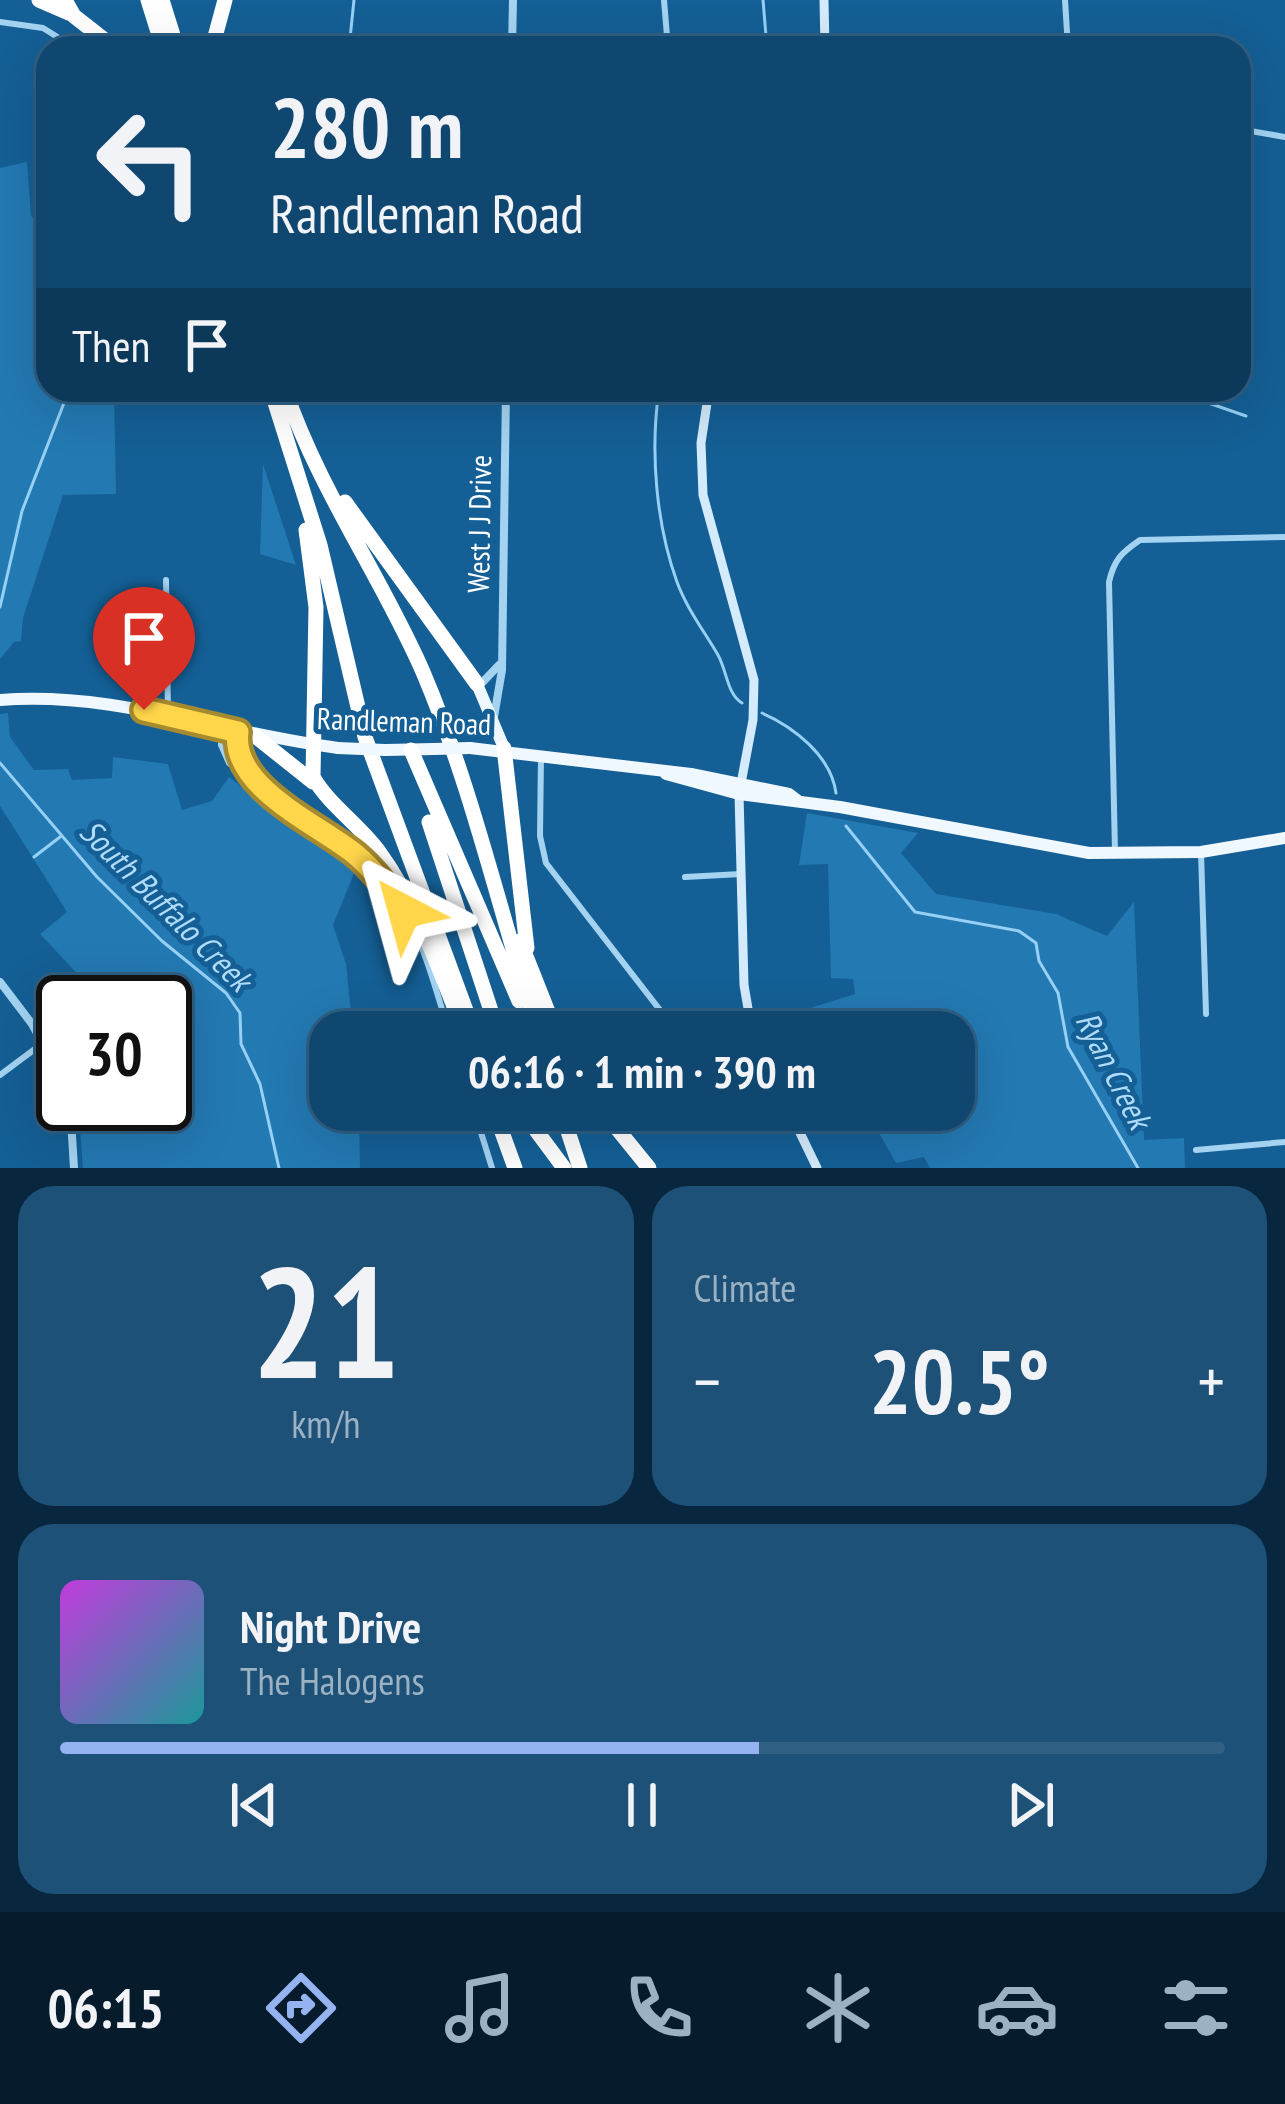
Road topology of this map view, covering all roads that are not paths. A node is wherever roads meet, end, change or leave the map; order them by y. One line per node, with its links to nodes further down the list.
1 (39, 0): 10 (highway)
2 (64, 0): 10 (highway)
3 (148, 0): 14 (highway)
4 (162, 0): 15 (highway)
5 (225, 0): 16 (highway)
6 (513, 0): 17 (street)
7 (664, 0): 18 (street)
8 (824, 0): 19 (main road)
9 (1065, 0): 20 (street)
10 (74, 16): 13 (highway)
11 (0, 22): 12 (street)
12 (53, 36)
13 (100, 36)
14 (159, 36)
15 (173, 36)
16 (215, 36)
17 (512, 36)
18 (667, 36)
19 (825, 36)
20 (1067, 36)
21 (1251, 131): 22 (street)
22 (1285, 137)
23 (275, 402): 27 (highway)
24 (290, 402): 28 (highway)
25 (506, 402): 31 (street, West J J Drive)
26 (708, 402): 45 (main road)
27 (293, 455): 38 (highway); 51 (highway)
28 (320, 473): 32 (highway); 42 (highway)
29 (1285, 536): 48 (street)
30 (166, 580): 34 (street)
31 (501, 658): 32 (street); 35 (street, West J J Drive)
32 (477, 684): 35 (main road, West J J Drive); 39 (street)
33 (0, 700): 34 (main road, Randleman Road)
34 (168, 716): 36 (main road, Randleman Road)
35 (494, 717): 39 (main road, West J J Drive)
36 (221, 728): 37 (main road, Randleman Road); 43 (street)
37 (247, 734): 38 (main road, Randleman Road); 43 (street); 44 (highway)
38 (313, 745): 40 (main road, Randleman Road, bridge); 44 (highway)
39 (501, 748): 40 (main road, Randleman Road, bridge); 41 (main road, Randleman Road); 53 (highway)
40 (411, 750): 58 (highway); 59 (highway)
41 (541, 752): 45 (main road, Randleman Road); 62 (street)
42 (456, 764): 53 (highway); 60 (highway)
43 (253, 778): 54 (street)
44 (319, 788): 55 (highway)
45 (740, 789): 48 (main road, Randleman Road); 49 (main road)
46 (1285, 838): 47 (main road, Randleman Road)
47 (1201, 852): 48 (main road, Randleman Road); 64 (street)
48 (1115, 855)
49 (741, 874): 50 (street); 63 (main road)
50 (685, 877)
51 (449, 956): 56 (highway); 57 (highway)
52 (0, 982): 65 (street)
53 (536, 986): 61 (highway)
54 (442, 1011)
55 (456, 1011)
56 (467, 1011)
57 (474, 1011)
58 (490, 1011)
59 (526, 1011)
60 (529, 1011)
61 (547, 1011)
62 (661, 1011)
63 (748, 1011)
64 (1206, 1014)
65 (36, 1033)
66 (36, 1048): 67 (street)
67 (0, 1075)
68 (72, 1131): 78 (street)
69 (481, 1131): 79 (street)
70 (503, 1131): 80 (highway)
71 (535, 1131): 81 (highway)
72 (568, 1131): 77 (highway)
73 (619, 1131): 82 (highway)
74 (799, 1131): 83 (main road)
75 (1285, 1142): 76 (street)
76 (1196, 1150)
77 (577, 1160)
78 (74, 1168)
79 (492, 1168)
80 (516, 1168)
81 (564, 1168)
82 (649, 1168)
83 (817, 1168)

